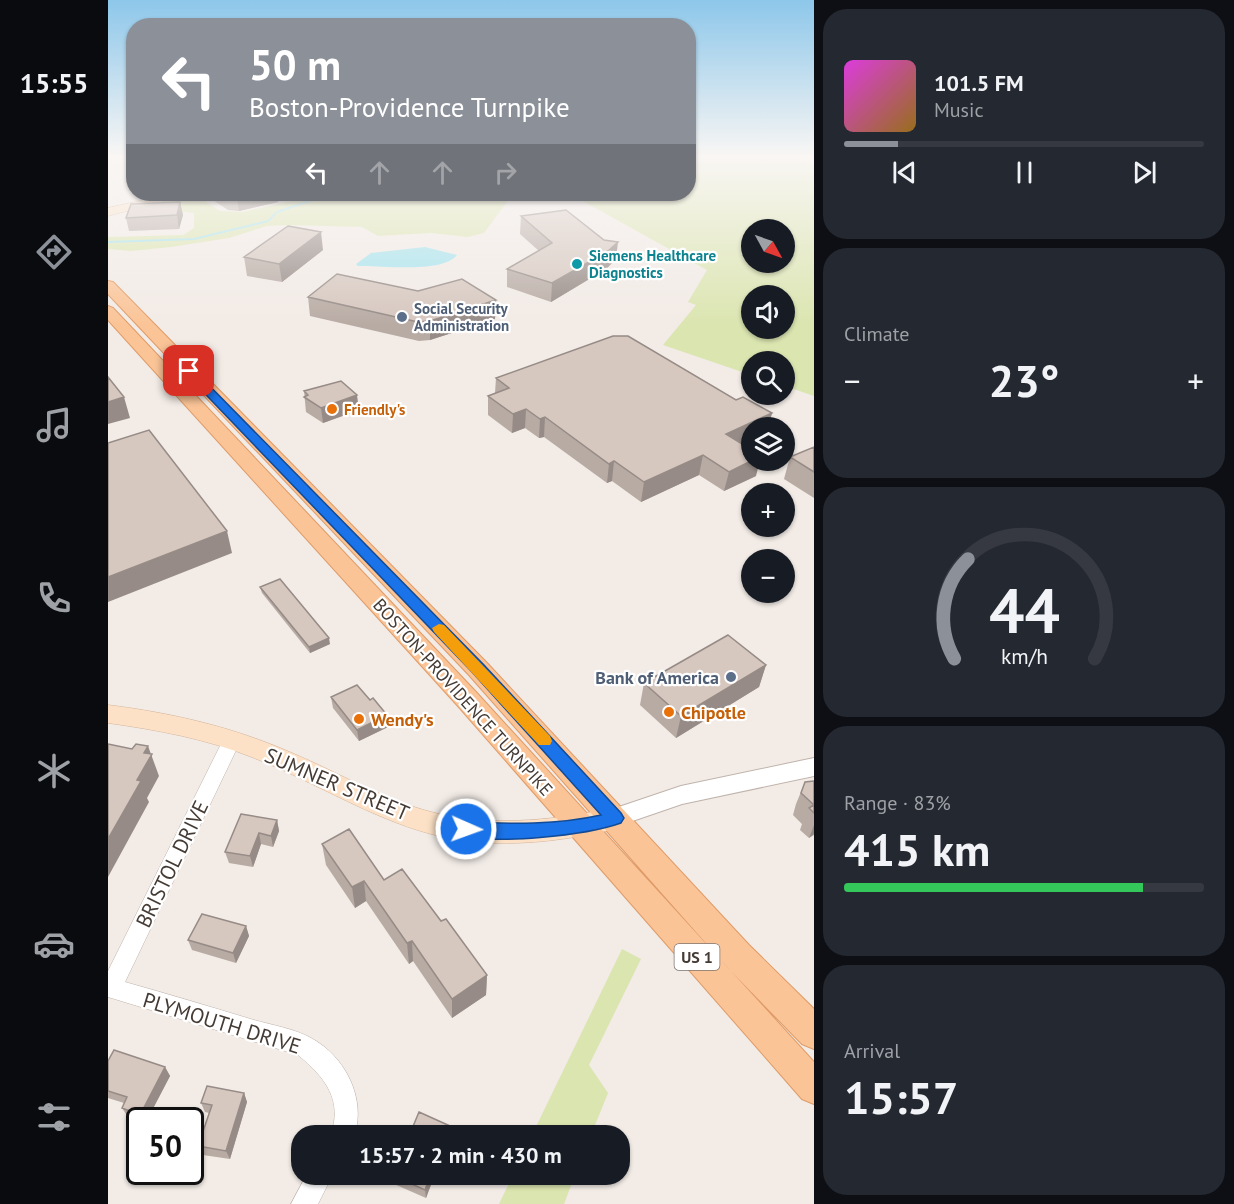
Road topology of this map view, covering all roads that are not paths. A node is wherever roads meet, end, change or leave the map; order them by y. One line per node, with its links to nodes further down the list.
1 (108, 285): 6 (main road, BOSTON-PROVIDENCE TURNPIKE / US 1)
2 (108, 311): 7 (main road, BOSTON-PROVIDENCE TURNPIKE / US 1)
3 (108, 714): 4 (main road, SUMNER STREET)
4 (232, 740): 7 (main road, SUMNER STREET); 8 (street, BRISTOL DRIVE)
5 (814, 767): 6 (street, SUMNER STREET)
6 (615, 818): 7 (main road, SUMNER STREET); 9 (main road, BOSTON-PROVIDENCE TURNPIKE / US 1)
7 (579, 827): 10 (main road, BOSTON-PROVIDENCE TURNPIKE / US 1)
8 (110, 988): 11 (street, PLYMOUTH DRIVE)
9 (814, 1032)
10 (814, 1087)
11 (347, 1125)
12 (315, 1185): 13 (street)
13 (304, 1204)

